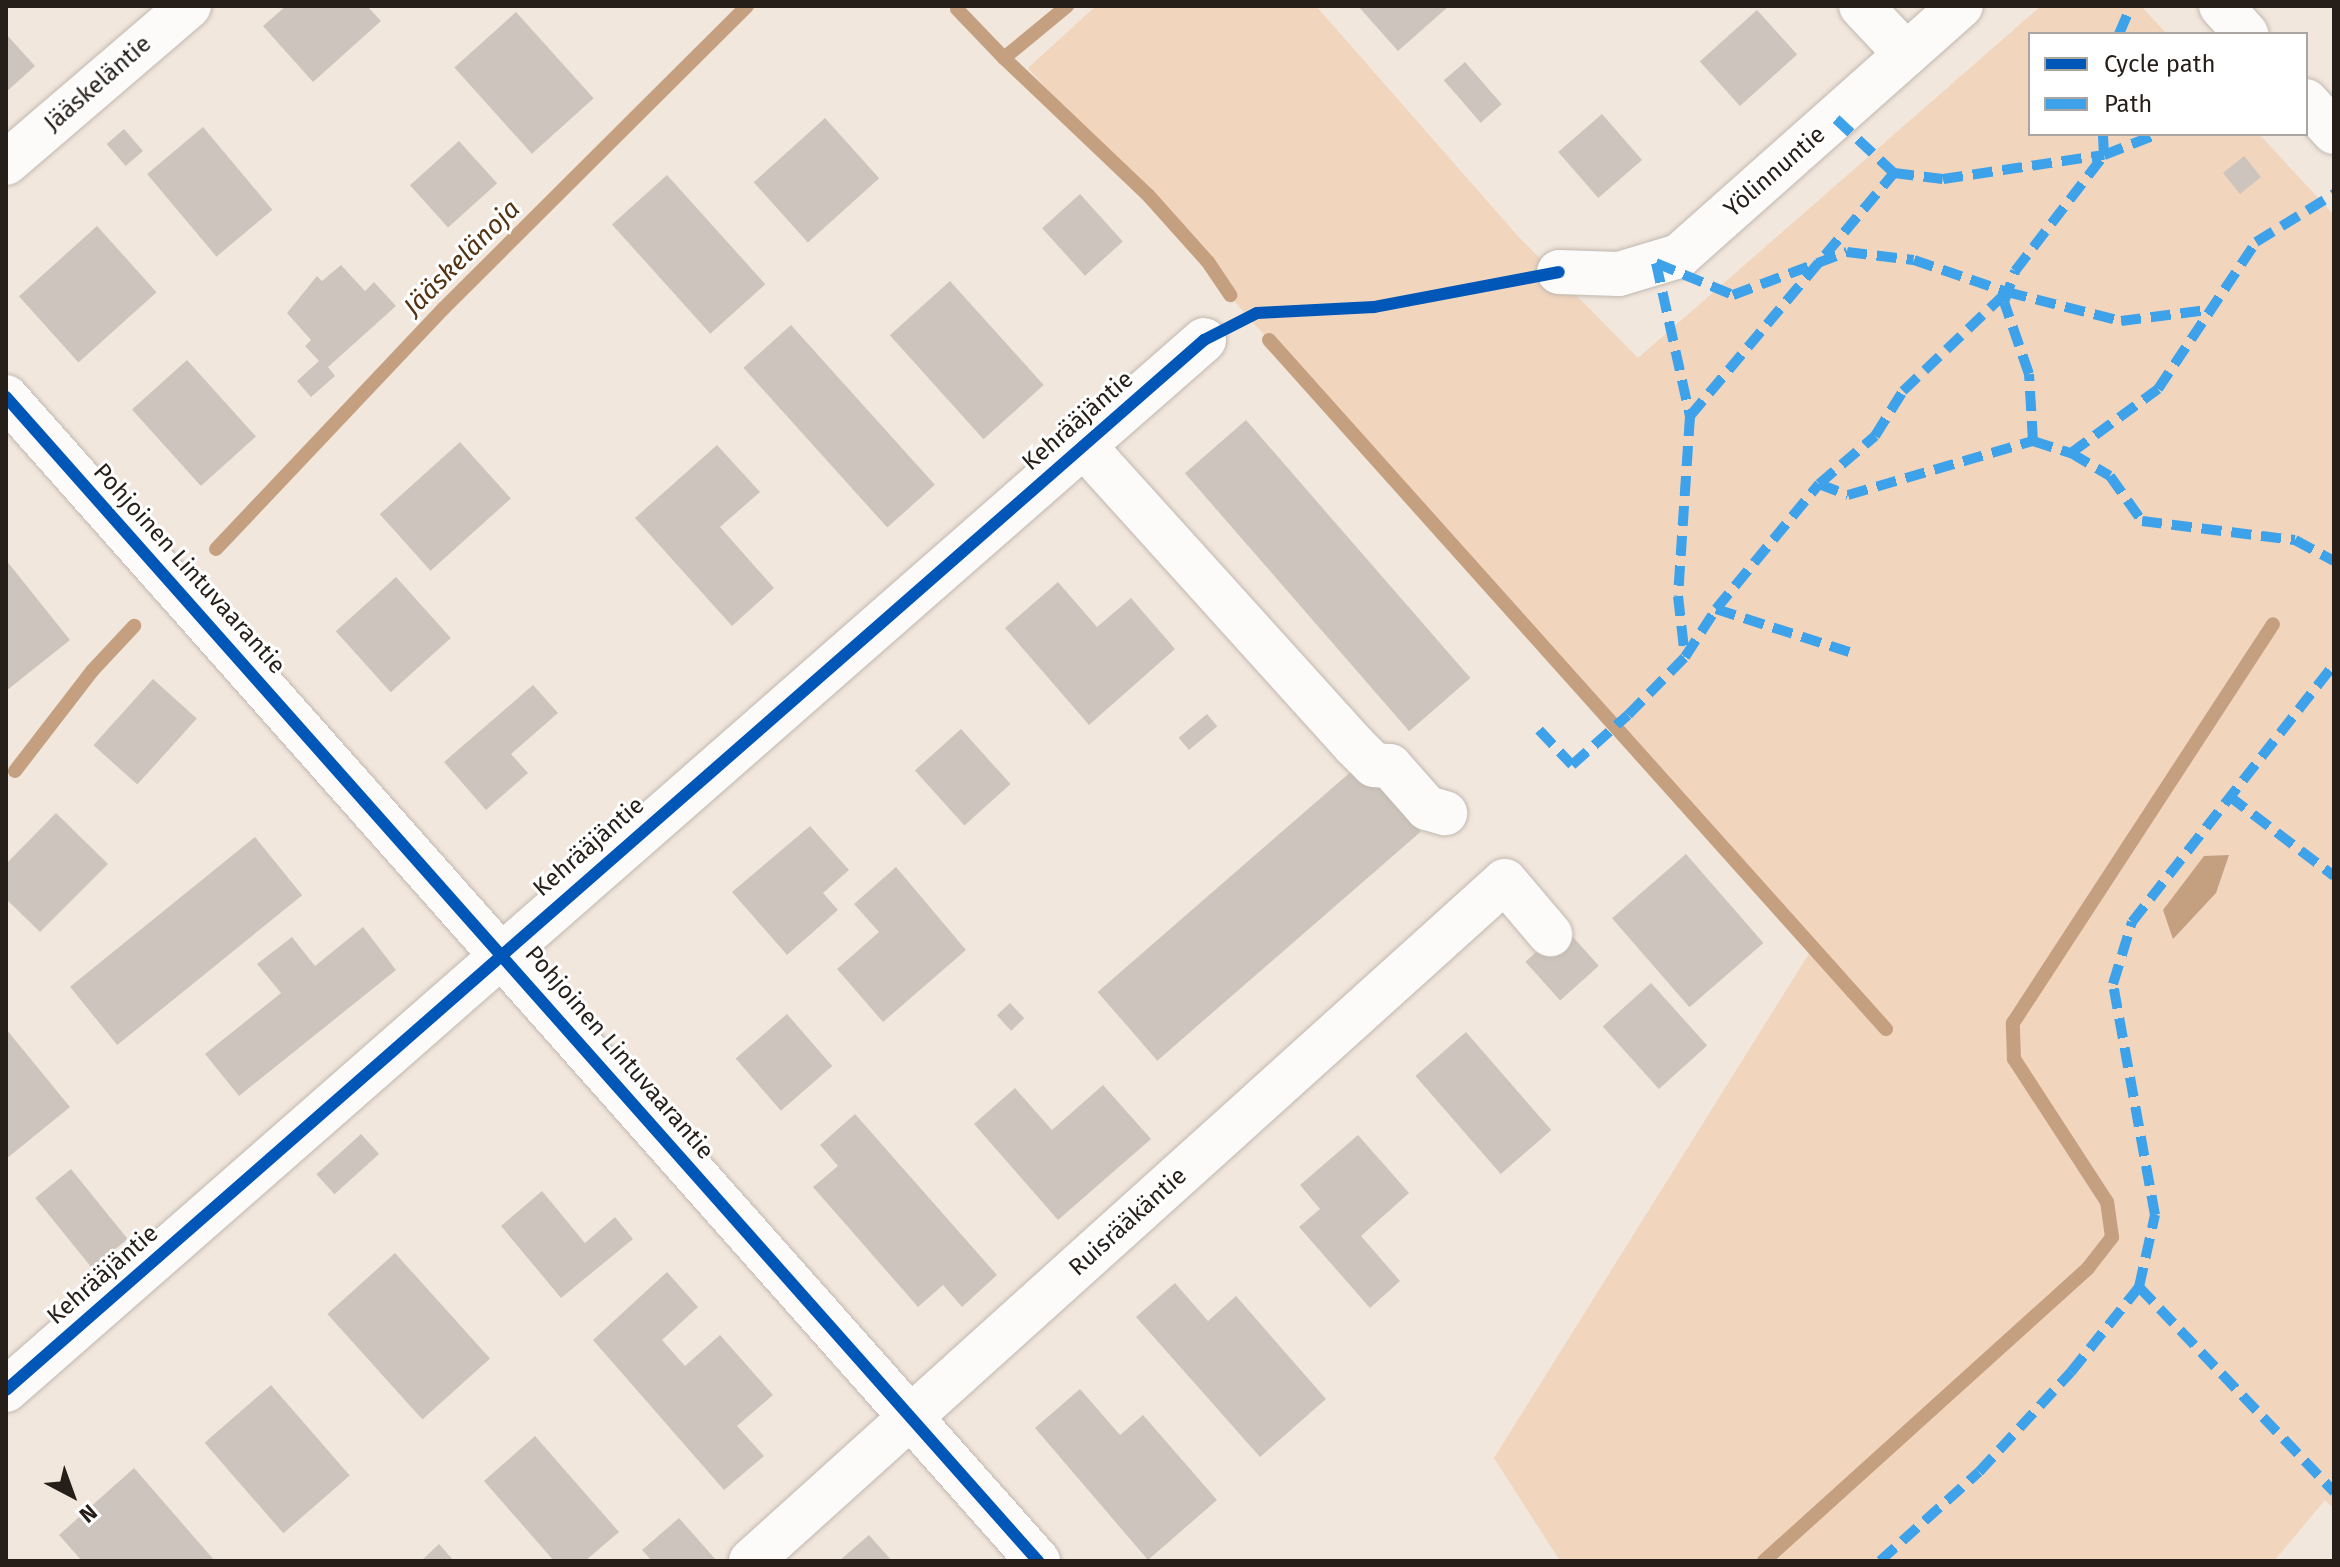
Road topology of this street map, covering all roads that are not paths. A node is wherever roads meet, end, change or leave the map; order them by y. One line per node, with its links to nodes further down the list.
1 (189, 6): 8 (street, Jääskeläntie)
2 (1861, 6): 4 (street)
3 (2221, 6): 5 (street)
4 (1926, 25): 9 (street, Yölinnuntie)
5 (2244, 32)
6 (2308, 103): 7 (street)
7 (2334, 132)
8 (6, 163)
9 (1559, 272)
10 (1204, 340): 12 (street, Kehrääjäntie)
11 (6, 397): 15 (street, Pohjoinen Lintuvaarantie)
12 (1083, 445): 13 (street); 15 (street, Kehrääjäntie)
13 (1445, 813)
14 (1550, 934): 17 (street, Ruisrääkäntie)
15 (501, 952): 16 (street, Kehrääjäntie); 17 (street, Pohjoinen Lintuvaarantie)
16 (6, 1390)
17 (911, 1419): 18 (street, Ruisrääkäntie); 19 (street, Pohjoinen Lintuvaarantie)
18 (751, 1561)
19 (1038, 1561)

